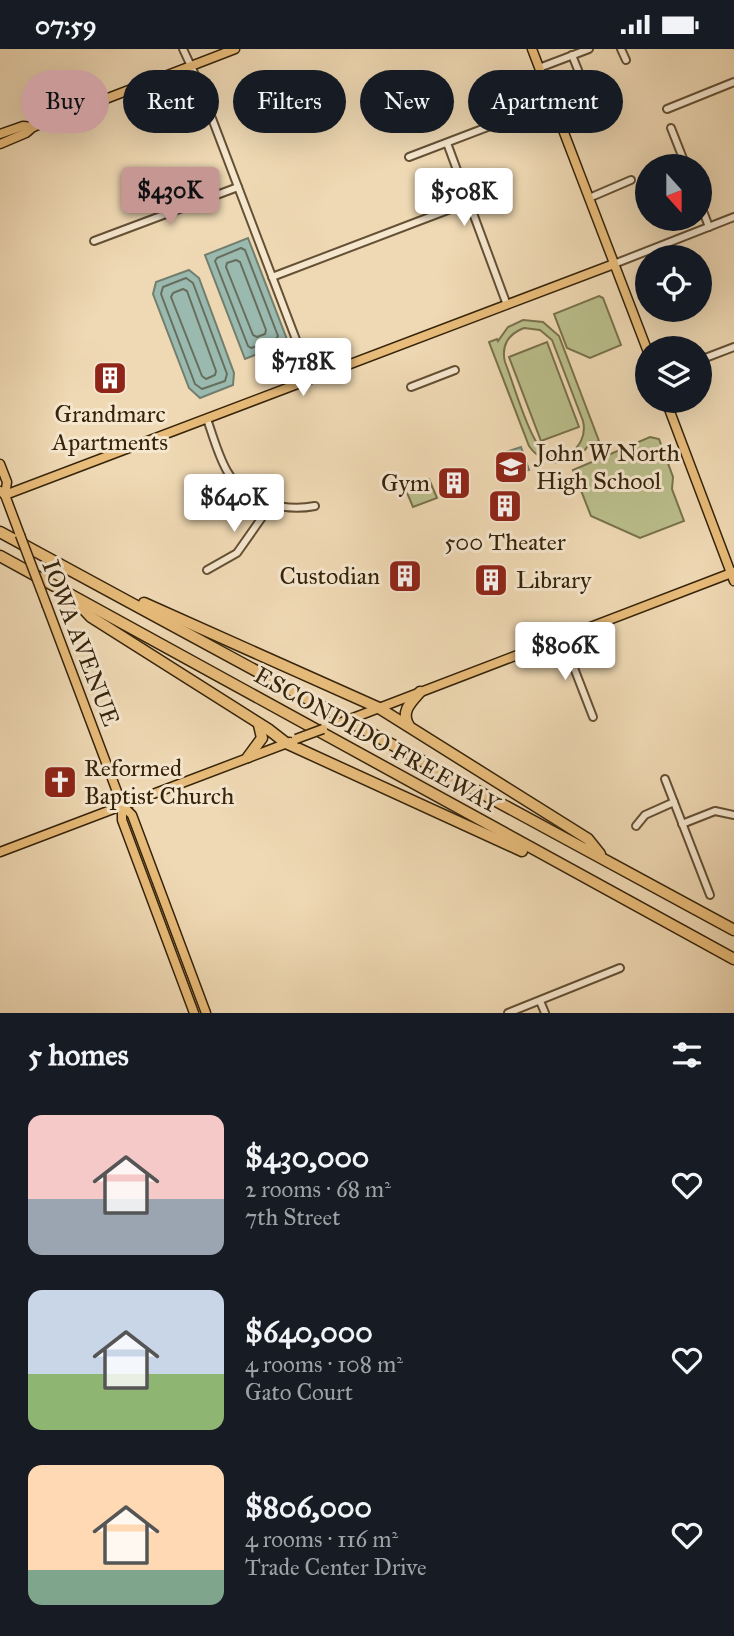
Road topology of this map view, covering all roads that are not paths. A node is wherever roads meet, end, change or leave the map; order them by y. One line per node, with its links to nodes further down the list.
1 (183, 49): 8 (street)
2 (235, 49): 8 (main road)
3 (531, 49): 9 (main road)
4 (589, 49): 6 (street)
5 (621, 49): 7 (street)
6 (572, 55): 9 (street); 10 (street)
7 (626, 60)
8 (191, 66): 12 (main road); 25 (street)
9 (539, 68)
10 (578, 70)
11 (734, 82): 13 (street)
12 (109, 98)
13 (667, 109)
14 (21, 127): 19 (main road)
15 (671, 128): 22 (street)
16 (26, 133): 21 (main road)
17 (471, 133): 20 (street)
18 (565, 133): 26 (main road)
19 (0, 134)
20 (447, 142): 23 (street); 27 (street)
21 (0, 144)
22 (681, 154)
23 (409, 157)
24 (631, 180): 26 (street)
25 (238, 187): 31 (street); 33 (street)
26 (589, 198): 32 (main road)
27 (469, 202): 33 (street); 34 (street)
28 (734, 217): 29 (street)
29 (712, 226)
30 (699, 231): 32 (street)
31 (94, 241)
32 (614, 264): 34 (main road); 35 (main road)
33 (272, 277): 39 (street)
34 (507, 305): 39 (main road)
35 (642, 336)
36 (734, 347): 37 (street)
37 (712, 356)
38 (455, 370): 40 (street)
39 (311, 379): 42 (main road)
40 (411, 387)
41 (671, 413): 50 (main road)
42 (207, 419): 44 (main road); 45 (street)
43 (0, 464): 44 (main road, IOWA AVENUE)
44 (2, 494): 63 (main road, IOWA AVENUE, bridge)
45 (270, 506): 46 (street); 49 (street)
46 (315, 506)
47 (0, 532): 51 (highway, ESCONDIDO FREEWAY)
48 (0, 556): 52 (highway, ESCONDIDO FREEWAY)
49 (207, 570)
50 (733, 575): 53 (main road)
51 (83, 577): 55 (highway); 68 (highway, ESCONDIDO FREEWAY)
52 (70, 594): 57 (highway); 69 (highway, ESCONDIDO FREEWAY)
53 (562, 637): 54 (main road); 56 (street)
54 (420, 692): 55 (main road); 58 (highway)
55 (375, 709): 58 (highway); 59 (main road, bridge)
56 (593, 716)
57 (259, 725): 59 (highway); 60 (highway)
58 (409, 726): 68 (highway)
59 (291, 741): 60 (main road); 69 (highway)
60 (248, 757): 63 (main road)
61 (665, 779): 62 (street)
62 (674, 802): 65 (street); 66 (street)
63 (122, 805): 67 (main road); 75 (main road, IOWA AVENUE); 76 (main road, IOWA AVENUE)
64 (734, 815): 65 (street)
65 (682, 824): 70 (street)
66 (636, 826)
67 (0, 852)
68 (605, 860): 71 (highway, ESCONDIDO FREEWAY)
69 (596, 884): 72 (highway, ESCONDIDO FREEWAY)
70 (710, 895)
71 (734, 930)
72 (734, 959)
73 (620, 968): 74 (street)
74 (540, 1001): 77 (street); 78 (street)
75 (194, 1013)
76 (206, 1013)
77 (508, 1013)
78 (544, 1013)

